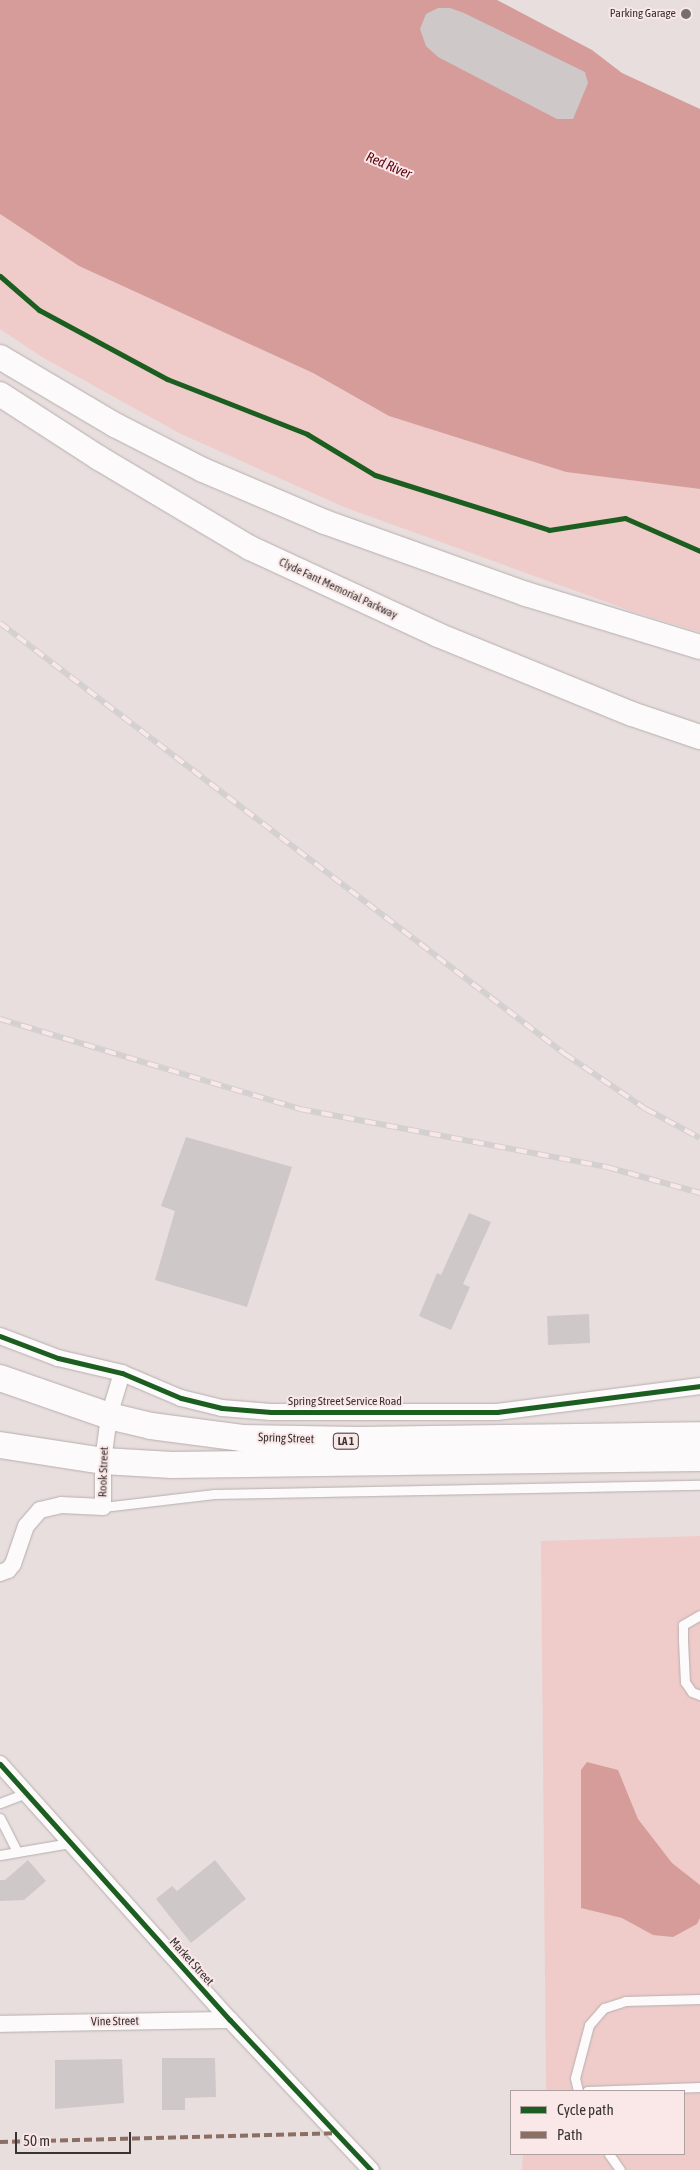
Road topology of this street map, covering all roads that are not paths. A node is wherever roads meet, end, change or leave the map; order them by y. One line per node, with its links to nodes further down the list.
1 (0, 357): 3 (main road)
2 (0, 394): 4 (main road, Clyde Fant Memorial Parkway)
3 (700, 647)
4 (700, 737)
5 (0, 1336): 6 (street, Spring Street Service Road)
6 (122, 1373): 8 (street, Spring Street Service Road); 9 (street)
7 (0, 1378): 9 (main road, Spring Street / LA 1)
8 (700, 1386)
9 (109, 1416): 10 (main road, Spring Street / LA 1); 13 (street, Rook Street)
10 (700, 1435)
11 (0, 1445): 13 (main road, Spring Street / LA 1)
12 (700, 1458): 13 (main road, Spring Street / LA 1)
13 (103, 1461): 15 (street, Rook Street)
14 (700, 1485): 15 (lane)
15 (103, 1507): 16 (street, Rook Street)
16 (0, 1573)
17 (700, 1615): 18 (lane)
18 (700, 1695)
19 (0, 1764): 20 (street, Market Street)
20 (26, 1793): 21 (lane); 23 (street, Market Street)
21 (0, 1803)
22 (0, 1818): 24 (lane)
23 (70, 1843): 24 (lane); 27 (street, Market Street)
24 (17, 1852): 25 (lane)
25 (0, 1855)
26 (700, 1999): 30 (lane)
27 (230, 2020): 28 (street, Vine Street); 33 (street, Market Street)
28 (0, 2024)
29 (700, 2087): 31 (lane)
30 (578, 2090)
31 (615, 2090)
32 (610, 2155): 34 (lane)
33 (371, 2170)
34 (620, 2170)

